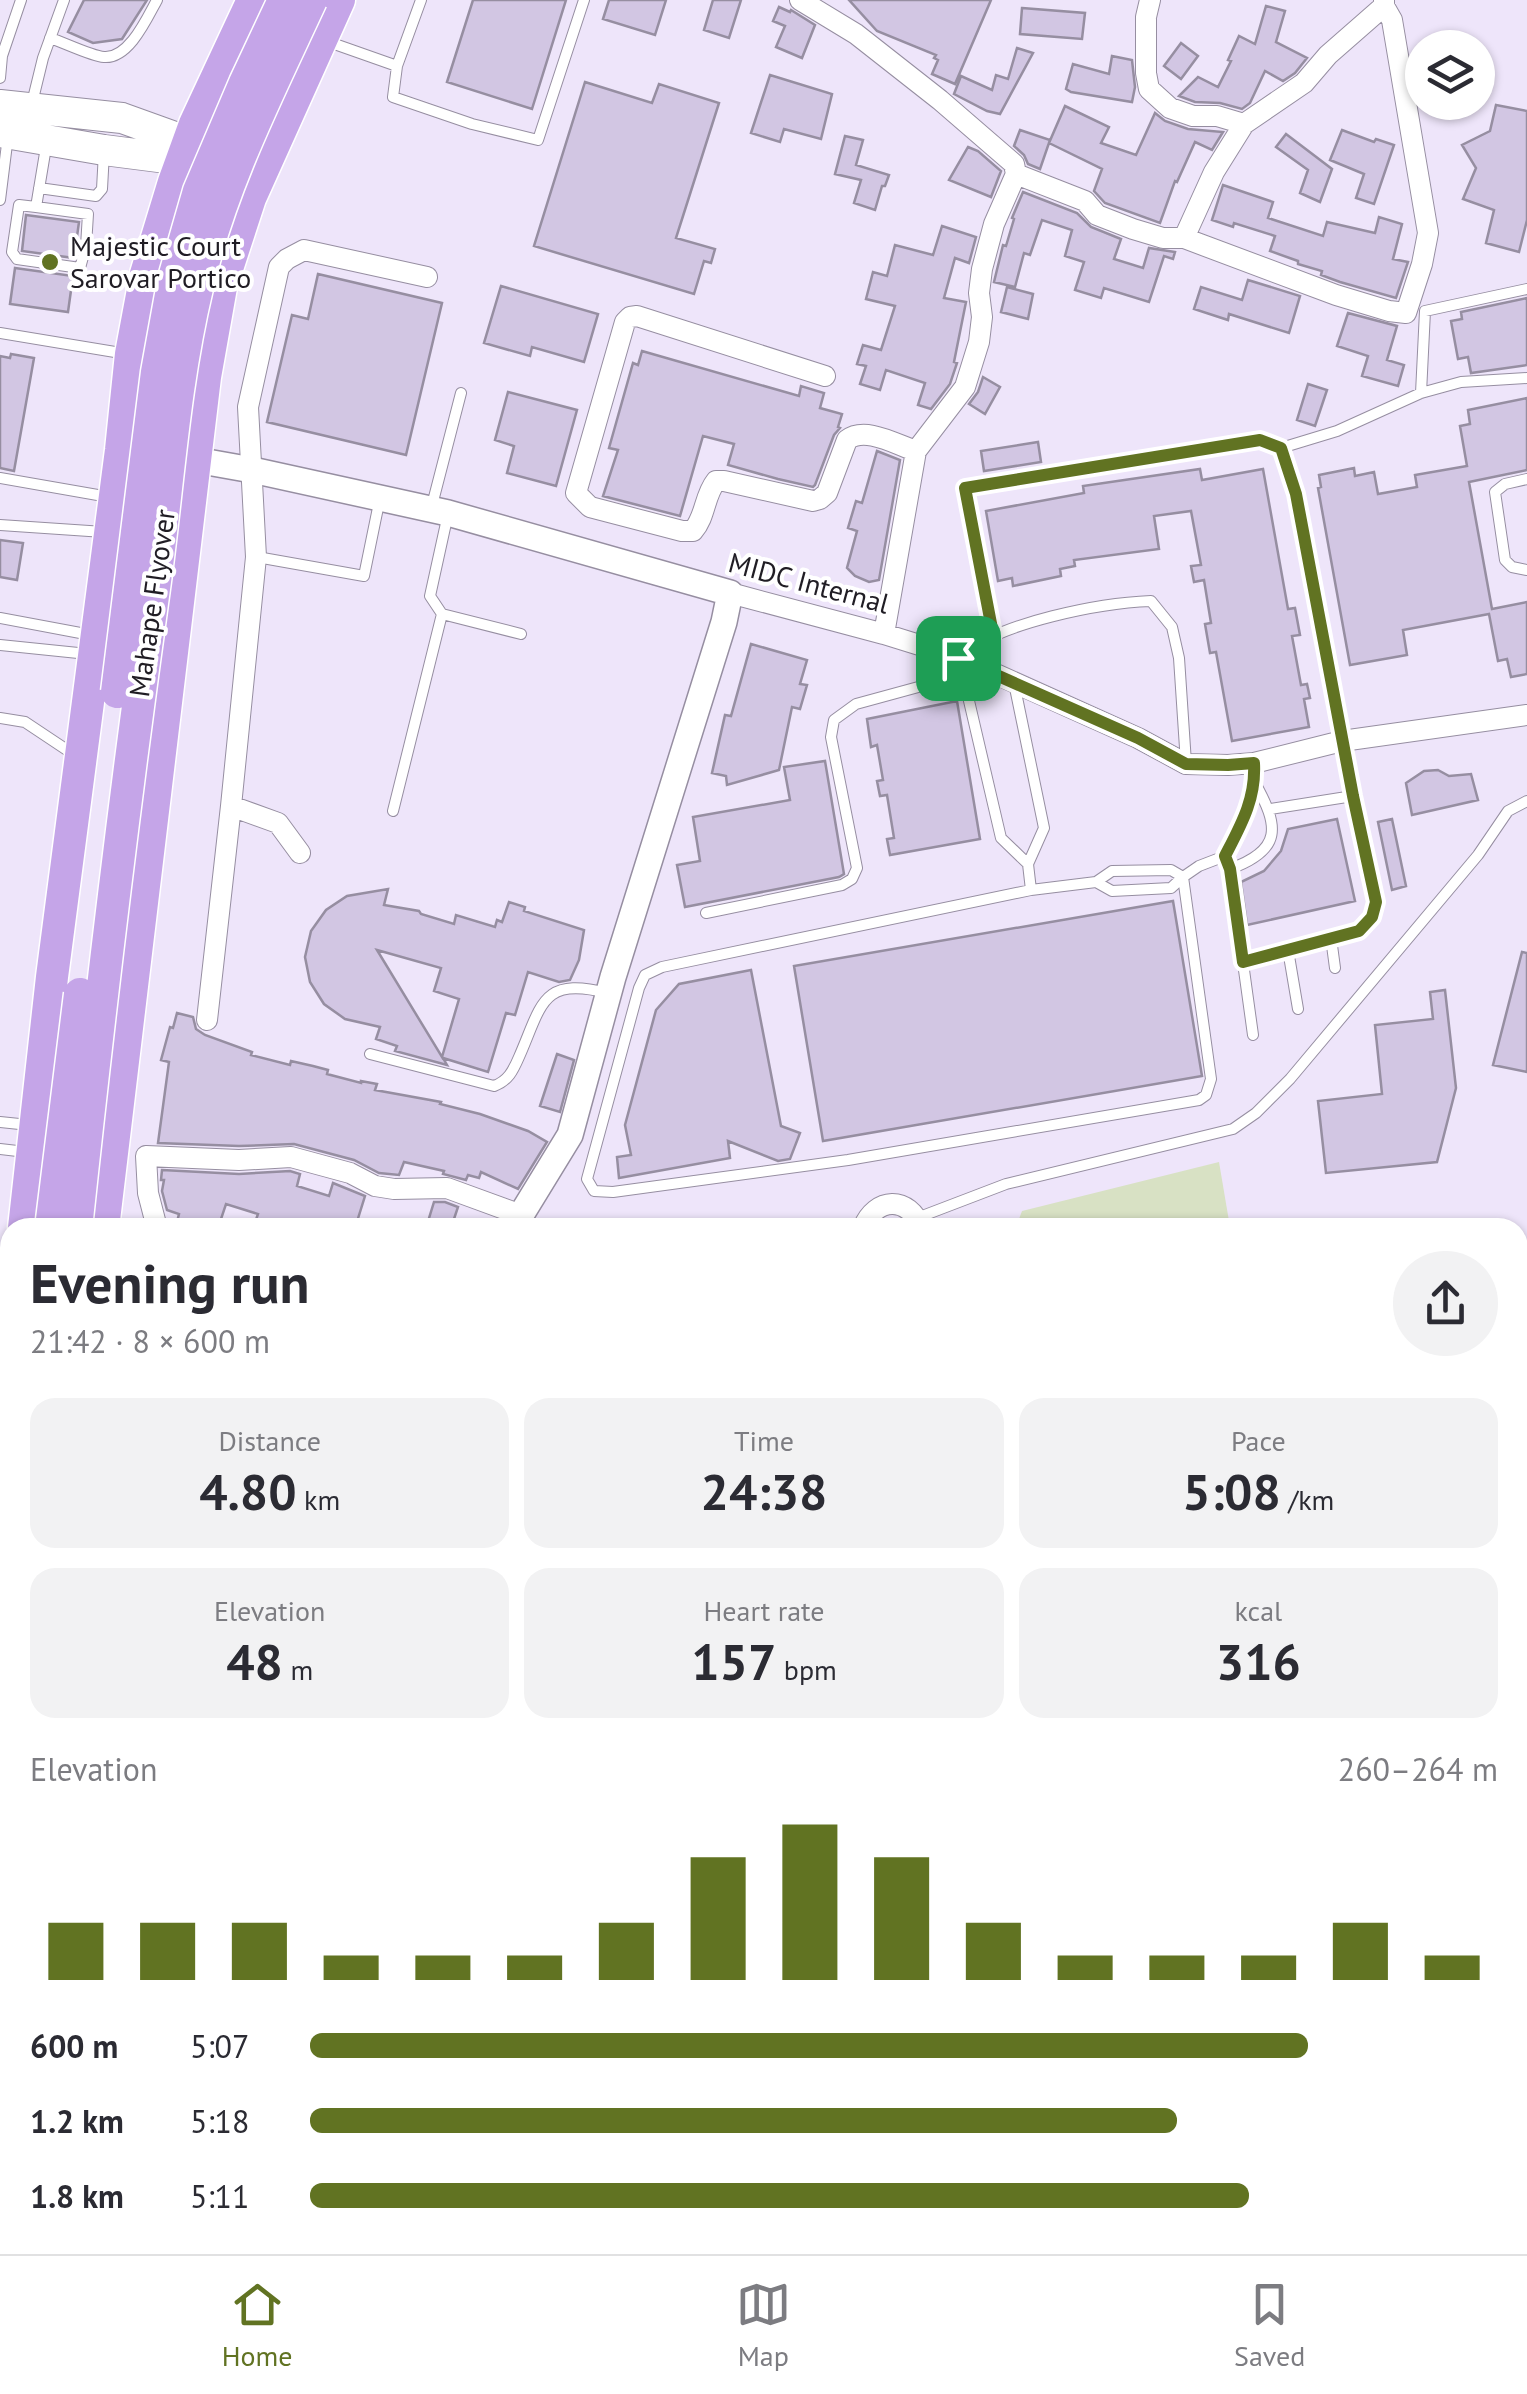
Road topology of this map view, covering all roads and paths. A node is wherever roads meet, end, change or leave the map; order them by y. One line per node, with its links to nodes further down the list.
1 (21, 0): 15 (lane)
2 (64, 0): 13 (lane)
3 (157, 0): 13 (lane)
4 (253, 0): 23 (main road)
5 (284, 0): 94 (main road, Mahape Flyover, bridge)
6 (311, 0): 95 (main road, Mahape Flyover, bridge)
7 (339, 0): 14 (main road)
8 (421, 0): 16 (lane)
9 (584, 0): 16 (lane)
10 (800, 0): 24 (street)
11 (1150, 0): 20 (street)
12 (1384, 3): 20 (street); 30 (street)
13 (50, 38): 18 (lane)
14 (321, 38): 16 (lane); 25 (main road)
15 (3, 47): 17 (lane)
16 (397, 66)
17 (0, 78)
18 (31, 109): 19 (main road); 23 (main road)
19 (3, 124): 21 (main road); 27 (lane)
20 (1244, 124): 30 (street)
21 (47, 140): 22 (main road); 26 (lane)
22 (104, 150): 23 (main road); 26 (lane)
23 (185, 150): 25 (main road); 34 (main road)
24 (1016, 174): 30 (street); 41 (street)
25 (258, 179): 42 (main road)
26 (39, 188): 29 (lane)
27 (1, 189): 28 (lane)
28 (0, 200)
29 (36, 206): 29 (lane)
30 (1184, 238)
31 (427, 277): 43 (street)
32 (1527, 289): 38 (lane)
33 (0, 333): 34 (lane)
34 (131, 354): 40 (main road)
35 (825, 376): 41 (street)
36 (1527, 378): 38 (lane)
37 (462, 393): 48 (lane)
38 (1421, 394): 39 (lane)
39 (1281, 448): 58 (lane); 65 (lane)
40 (121, 450): 42 (street, MIDC Internal); 46 (main road)
41 (916, 450): 57 (street)
42 (197, 460): 43 (street, MIDC Internal); 96 (main road)
43 (252, 470): 47 (street, MIDC Internal); 51 (street)
44 (0, 478): 46 (lane)
45 (1527, 479): 52 (lane)
46 (115, 498): 50 (main road)
47 (380, 498): 48 (street, MIDC Internal); 51 (lane)
48 (440, 511): 53 (street, MIDC Internal); 54 (lane)
49 (0, 525): 50 (lane)
50 (110, 532): 60 (main road)
51 (256, 557): 71 (street)
52 (1527, 570)
53 (730, 593): 57 (street, MIDC Internal); 86 (street)
54 (442, 614): 56 (lane); 73 (lane)
55 (0, 618): 60 (lane)
56 (521, 634)
57 (884, 634): 61 (street, MIDC Internal)
58 (993, 634): 61 (lane); 67 (lane)
59 (0, 645): 60 (lane)
60 (95, 646): 66 (main road)
61 (958, 658): 62 (street, MIDC Internal); 76 (lane); 81 (lane)
62 (1014, 683): 67 (street, MIDC Internal); 76 (lane)
63 (1527, 715): 65 (street, MIDC Internal)
64 (0, 718): 66 (lane)
65 (1342, 741): 68 (street, MIDC Internal); 69 (lane)
66 (80, 759): 92 (main road)
67 (1186, 764): 68 (street, MIDC Internal)
68 (1255, 773): 72 (lane); 75 (lane)
69 (1353, 796): 72 (lane); 82 (lane)
70 (1527, 801): 102 (lane)
71 (232, 806): 74 (street); 88 (street)
72 (1270, 809): 77 (lane)
73 (393, 811)
74 (300, 853)
75 (1225, 856): 77 (lane); 78 (lane)
76 (1028, 864): 80 (lane)
77 (1230, 869): 84 (lane)
78 (1183, 877): 79 (lane); 79 (lane); 80 (lane)
79 (1096, 882): 80 (lane)
80 (1031, 890)
81 (706, 914)
82 (1331, 938): 83 (lane); 85 (lane)
83 (1288, 950): 84 (lane); 87 (lane)
84 (1243, 962): 89 (lane)
85 (1335, 968)
86 (608, 994): 90 (lane); 99 (street)
87 (1298, 1009)
88 (207, 1020)
89 (1253, 1035)
90 (370, 1054)
91 (0, 1122): 92 (lane)
92 (22, 1143): 93 (main road)
93 (24, 1218)
94 (52, 1218)
95 (77, 1218)
96 (104, 1218)
97 (154, 1218): 98 (street)
98 (508, 1218)
99 (516, 1218)
100 (867, 1218): 101 (street)
101 (914, 1218)
102 (930, 1218)

